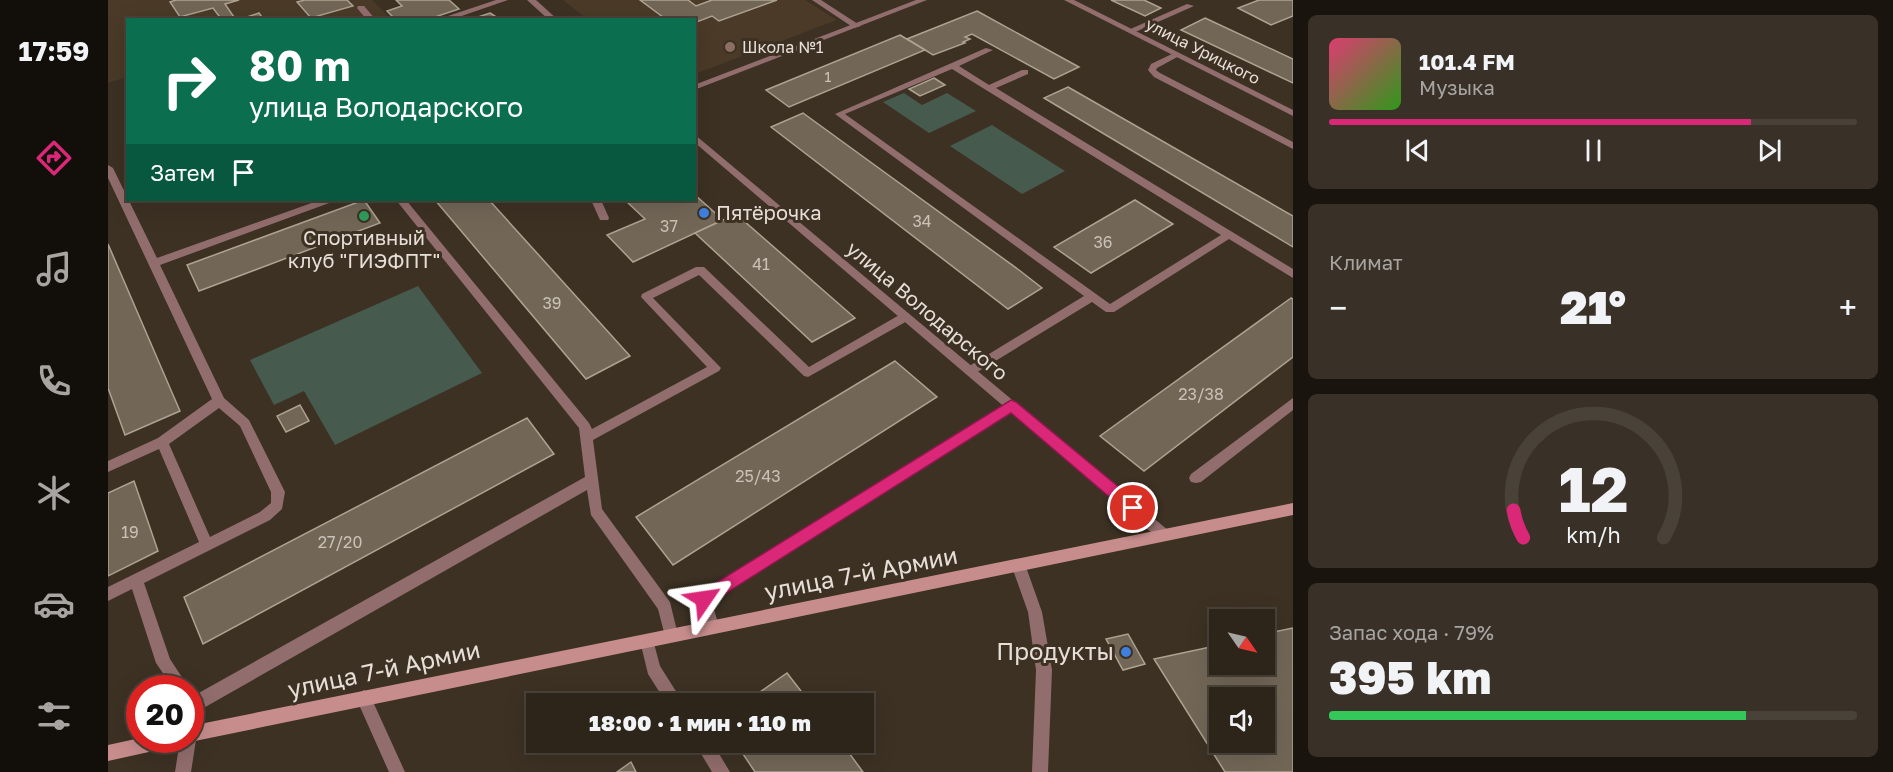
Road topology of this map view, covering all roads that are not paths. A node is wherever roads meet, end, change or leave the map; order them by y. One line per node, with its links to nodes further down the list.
1 (466, 0): 9 (street)
2 (504, 0): 9 (street)
3 (531, 0): 12 (street)
4 (816, 0): 13 (street)
5 (924, 0): 13 (street)
6 (1068, 0): 14 (street, улица Урицкого)
7 (1190, 6): 14 (street)
8 (361, 8): 10 (street)
9 (475, 9): 11 (street)
10 (370, 18)
11 (446, 18)
12 (552, 18)
13 (857, 26): 19 (street)
14 (1130, 31): 16 (street, улица Урицкого)
15 (989, 50): 17 (street)
16 (1177, 55): 21 (street, улица Урицкого); 23 (street)
17 (953, 66): 20 (street); 32 (street)
18 (1025, 72): 20 (street)
19 (696, 87)
20 (989, 88): 29 (street)
21 (1293, 113)
22 (696, 139): 33 (street, улица Володарского)
23 (1293, 146)
24 (108, 168): 30 (street)
25 (325, 201): 30 (street)
26 (402, 201): 38 (street)
27 (596, 201): 28 (street)
28 (604, 218)
29 (1228, 235): 31 (street); 32 (street)
30 (154, 263): 35 (street)
31 (1293, 274)
32 (1093, 296): 34 (street)
33 (905, 317): 34 (street, улица Володарского); 38 (street)
34 (970, 371): 37 (street, улица Володарского)
35 (219, 402): 39 (street); 45 (street)
36 (1293, 404): 41 (street)
37 (1011, 406): 44 (street, улица Володарского); 49 (street)
38 (586, 438): 42 (street)
39 (162, 442): 40 (street); 45 (street)
40 (108, 466)
41 (1196, 478)
42 (592, 480): 50 (street); 54 (street)
43 (1293, 510): 44 (street, улица 7-й Армии)
44 (1164, 535): 46 (street, улица 7-й Армии)
45 (207, 545): 47 (street)
46 (1019, 567): 49 (street, улица 7-й Армии); 64 (street)
47 (136, 580): 48 (street); 52 (street)
48 (108, 594)
49 (712, 627): 50 (street, улица 7-й Армии)
50 (671, 635): 51 (street, улица 7-й Армии)
51 (647, 640): 53 (street); 55 (street, улица 7-й Армии)
52 (173, 675)
53 (668, 693)
54 (204, 696)
55 (364, 698): 56 (street, улица 7-й Армии); 62 (street)
56 (204, 731)
57 (126, 749): 58 (street)
58 (108, 753)
59 (186, 753): 61 (street)
60 (709, 753): 63 (street)
61 (183, 772)
62 (397, 772)
63 (722, 772)
64 (1040, 772)

